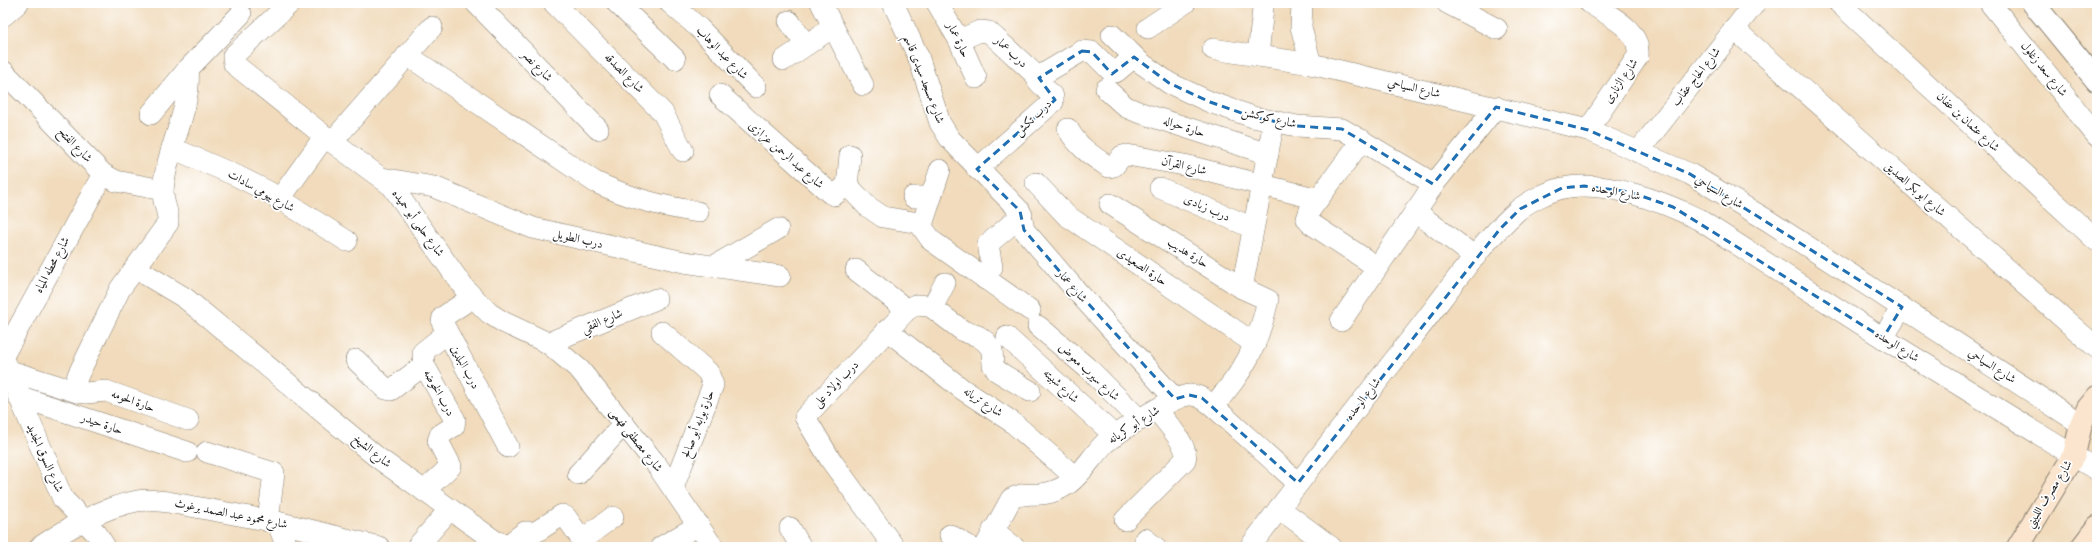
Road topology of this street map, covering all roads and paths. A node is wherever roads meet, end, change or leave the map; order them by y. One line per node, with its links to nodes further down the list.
1 (18, 3): 20 (street)
2 (290, 3): 27 (street)
3 (476, 3): 51 (street, شارع نصر)
4 (554, 3): 57 (street, شارع الصدقه)
5 (617, 3): 35 (street)
6 (670, 3): 44 (street, شارع عبد الوهاب)
7 (821, 3): 23 (street)
8 (893, 3): 61 (street, شارع مسجد سيدى قاسم)
9 (937, 3): 29 (street, حارة عمار)
10 (1185, 3): 24 (street)
11 (1302, 3): 37 (street)
12 (1447, 3): 25 (street)
13 (1590, 3): 52 (street, شارع الزنارى)
14 (1755, 3): 26 (street, شارع الحاج عقاب)
15 (1839, 3): 81 (street, شارع عثمان بن عفان)
16 (1990, 3): 53 (street, شارع سعد زغلول)
17 (2032, 3): 42 (street)
18 (1263, 8): 33 (street)
19 (239, 9): 27 (street); 38 (street)
20 (3, 16)
21 (789, 20): 30 (street)
22 (432, 27): 32 (street)
23 (834, 27): 30 (street); 43 (street)
24 (1148, 28)
25 (1497, 29)
26 (1734, 29): 58 (street, شارع الحاج عقاب); 104 (street, شارع ابو بكر الصديق)
27 (257, 32): 54 (street, شارع حلمى أبو حميده)
28 (1112, 35): 34 (street, شارع كوكشن)
29 (960, 40): 40 (street, حارة عمار); 41 (street, درب عمار)
30 (806, 46): 36 (street)
31 (1213, 49): 33 (street, شارع السياحي)
32 (407, 56): 54 (street); 75 (street)
33 (1258, 56): 37 (street, شارع السياحي)
34 (1134, 57): 41 (street); 49 (street, شارع كوكشن)
35 (676, 60)
36 (784, 60)
37 (1311, 64): 47 (street, شارع السياحي)
38 (188, 69): 48 (street); 56 (street)
39 (3, 71): 63 (street, شارع الفتح)
40 (976, 78)
41 (1039, 78): 61 (street, درب تكش)
42 (2097, 81)
43 (863, 85)
44 (756, 87)
45 (1106, 89): 59 (street, حارة حواله)
46 (720, 95): 68 (street, شارع عبد الرحمن عزازى)
47 (1496, 106): 52 (street, شارع السياحي); 66 (street)
48 (151, 114)
49 (1274, 121): 55 (street, شارع كوكشن); 59 (street)
50 (1068, 128): 67 (street, شارع القرآن)
51 (598, 129)
52 (1588, 130): 58 (street, شارع السياحي)
53 (2097, 136)
54 (329, 139): 64 (street, شارع حلمى أبو حميده); 72 (street)
55 (1362, 140): 66 (street, شارع كوكشن); 71 (street)
56 (172, 148): 70 (street); 72 (street, شارع بيومي سادات)
57 (683, 151)
58 (1638, 152): 94 (street, شارع السياحي)
59 (1268, 154): 67 (street)
60 (850, 156): 68 (street)
61 (978, 169): 76 (street, شارع عمار)
62 (940, 170): 77 (street)
63 (104, 174): 70 (street, شارع الفتح); 106 (street, شارع محطه المياه)
64 (382, 178): 83 (street, درب الطويل); 91 (street, شارع حلمى أبو حميده)
65 (1036, 183): 103 (street, حارة الصعيدى)
66 (1434, 184): 74 (street)
67 (1262, 186): 71 (street, شارع القرآن); 79 (street)
68 (847, 187): 77 (street)
69 (1160, 188): 79 (street, درب زبادى)
70 (163, 190): 85 (street)
71 (1318, 199): 84 (street)
72 (280, 200): 80 (street, شارع بيومي سادات)
73 (1110, 204): 90 (street, حارة هديب)
74 (1415, 211): 82 (street); 84 (street)
75 (698, 212)
76 (1022, 215): 88 (street); 113 (street, شارع عمار)
77 (922, 225): 88 (street)
78 (778, 228): 83 (street)
79 (1253, 228): 90 (street)
80 (347, 241)
81 (2097, 241)
82 (1475, 257): 101 (street, شارع الوحده); 125 (street, شارع الوحده)
83 (714, 266): 87 (street, درب الطويل)
84 (1377, 267): 96 (street)
85 (135, 268): 108 (street); 127 (street, شارع الشيخ)
86 (856, 270): 95 (street)
87 (780, 276)
88 (985, 279): 113 (street, شارع سيرب معوض)
89 (945, 283): 93 (street)
90 (1242, 288): 103 (street, حارة هديب)
91 (473, 297): 99 (street, درب البلدين); 102 (street, شارع حلمى أبو حميده)
92 (656, 299): 102 (street, شارع الفقي)
93 (930, 306): 95 (street); 109 (street)
94 (1902, 307): 101 (street); 116 (street, شارع السياحي)
95 (907, 310): 97 (street, درب اولاد على)
96 (1341, 321)
97 (888, 330): 124 (street, شارع تريانه); 147 (street, درب اولاد على)
98 (662, 332): 126 (street, حارة بوابه أبو صالح)
99 (447, 333): 107 (street, درب الخوضه); 118 (street, درب البلدين)
100 (1007, 337): 117 (street, شارع شبيته)
101 (1883, 338): 121 (street, شارع الوحده)
102 (548, 343): 115 (street, شارع مصطفى فهمى)
103 (1255, 344): 112 (street)
104 (2097, 348)
105 (356, 360): 107 (street)
106 (4, 361): 108 (street, حارة الحومه); 110 (street, شارع السوق الجديد)
107 (424, 364): 127 (street, درب الخوضه)
108 (73, 390): 114 (street, حارة الحومه)
109 (1030, 391)
110 (18, 396): 119 (street, حارة حيدر); 131 (street, شارع السوق الجديد)
111 (2097, 397): 116 (main road, شارع مصرف اللبيني)
112 (1213, 406): 113 (street, شارع أبو كريانه); 125 (street, شارع أبو كريانه)
113 (1157, 410): 117 (street, شارع أبو كريانه); 132 (street)
114 (188, 420)
115 (624, 424): 123 (street); 126 (street, شارع مصطفى فهمى)
116 (2081, 424): 121 (main road, شارع مصرف اللبيني)
117 (1115, 436): 124 (street, شارع أبو كريانه)
118 (508, 447)
119 (186, 452)
120 (207, 452): 133 (street)
121 (2074, 455): 122 (street, شارع الوحده); 152 (main road, شارع مصرف اللبيني)
122 (2097, 470)
123 (578, 474)
124 (1075, 477): 138 (street, شارع أبو كريانه)
125 (1298, 483): 128 (street, شارع الوحده)
126 (673, 488): 134 (street, شارع مصطفى فهمى)
127 (424, 491): 129 (street, شارع الشيخ)
128 (1279, 508): 150 (street, شارع الوحده); 151 (street)
129 (450, 509): 130 (street, شارع الشيخ); 143 (street)
130 (613, 517)
131 (83, 519): 133 (street, شارع محمود عبد الصمد برغوث); 139 (street, شارع محمود عبد الصمد برغوث); 140 (street, شارع السوق الجديد)
132 (1125, 520)
133 (272, 521): 141 (street); 142 (street, شارع محمود عبد الصمد برغوث)
134 (699, 525): 144 (street); 145 (street, شارع مصطفى فهمى)
135 (2097, 527): 153 (main road)
136 (790, 528): 146 (street)
137 (950, 535): 148 (street)
138 (989, 538): 149 (street)
139 (40, 547)
140 (105, 547)
141 (287, 547)
142 (379, 547)
143 (417, 547)
144 (660, 547)
145 (713, 547)
146 (801, 547)
147 (894, 547)
148 (970, 547)
149 (1014, 547)
150 (1250, 547)
151 (1331, 547)
152 (2018, 547)
153 (2082, 547)

